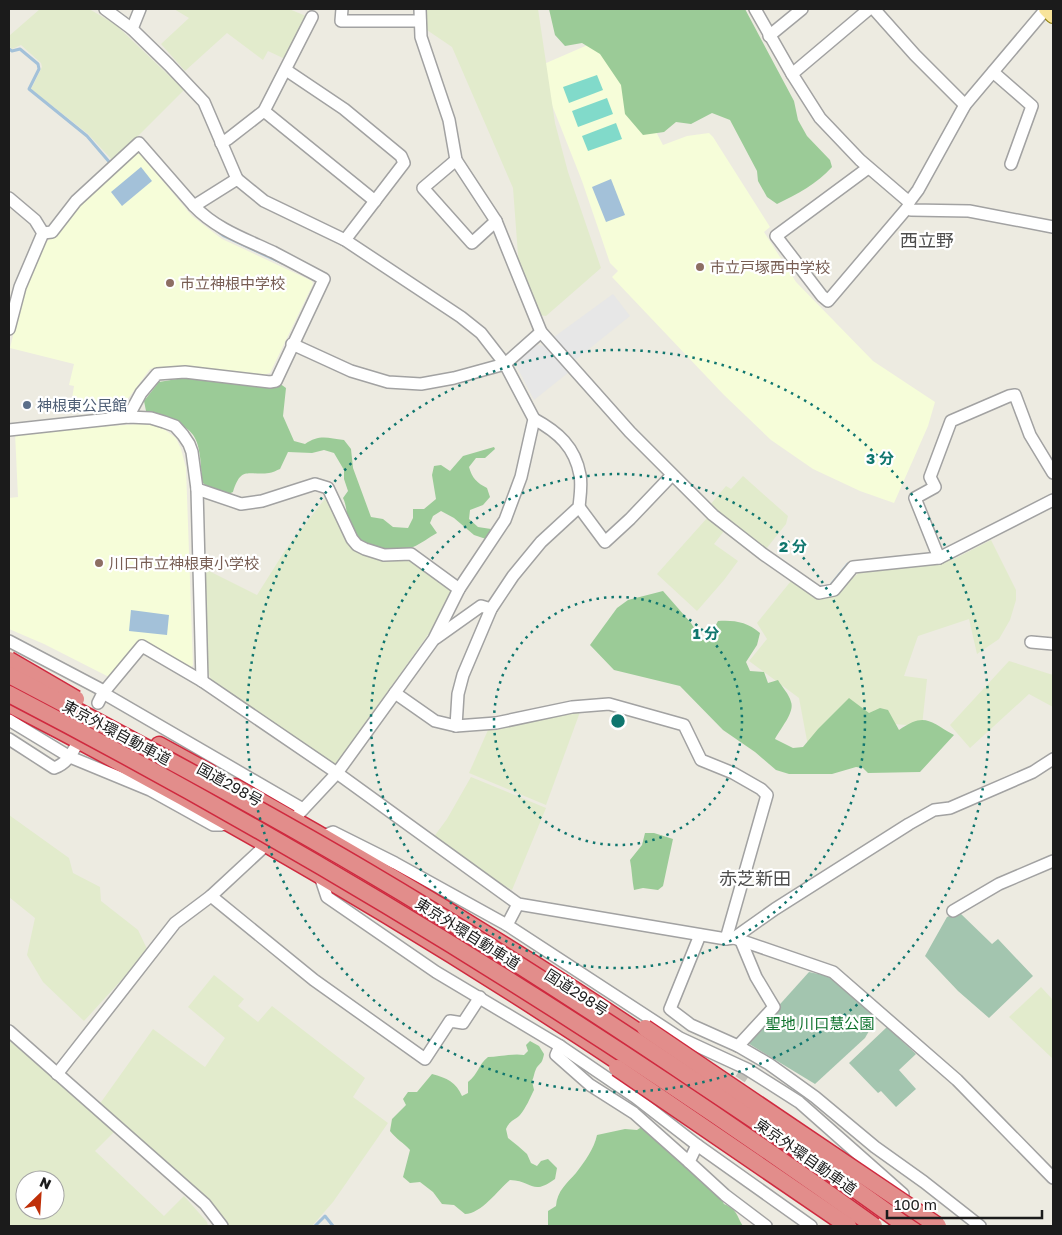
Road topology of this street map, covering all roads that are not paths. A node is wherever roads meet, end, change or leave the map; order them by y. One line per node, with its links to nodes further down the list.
1 (105, 9): 12 (street)
2 (140, 9): 12 (street)
3 (342, 9): 9 (street)
4 (755, 9): 13 (street)
5 (802, 9): 13 (street)
6 (869, 9): 16 (street)
7 (874, 9): 17 (street)
8 (1046, 9): 10 (main road); 15 (street)
9 (420, 15): 20 (street)
10 (1053, 16)
11 (312, 17): 14 (street)
12 (132, 29): 19 (street)
13 (770, 36): 16 (street)
14 (286, 70): 18 (street); 25 (street)
15 (993, 72): 17 (street); 21 (street)
16 (792, 74): 22 (street)
17 (965, 105): 26 (street)
18 (264, 111): 19 (street); 25 (street)
19 (221, 143): 23 (street)
20 (456, 160): 28 (street); 28 (street)
21 (1011, 164)
22 (868, 168): 26 (street); 26 (street)
23 (237, 180): 27 (street); 31 (street)
24 (9, 198): 30 (street)
25 (375, 201): 31 (street)
26 (908, 204): 29 (street)
27 (194, 206): 30 (street); 34 (street)
28 (496, 221): 33 (street)
29 (1053, 226)
30 (43, 233): 32 (street)
31 (345, 240): 35 (street)
32 (9, 329)
33 (541, 332): 35 (street); 40 (street)
34 (292, 344): 35 (street); 36 (street)
35 (505, 364): 37 (street)
36 (128, 417): 38 (street); 41 (street)
37 (534, 419): 43 (street); 45 (street)
38 (9, 430)
39 (1053, 473): 44 (street)
40 (672, 476): 43 (street); 44 (street)
41 (197, 488): 45 (street); 54 (street)
42 (1053, 500): 44 (street)
43 (579, 507): 46 (street)
44 (939, 558)
45 (459, 590): 47 (street)
46 (491, 609): 47 (street); 60 (street)
47 (434, 639): 55 (street)
48 (9, 641): 57 (street)
49 (1031, 642): 50 (street)
50 (1053, 644)
51 (9, 660): 65 (highway, bridge)
52 (9, 666): 67 (highway, 国道298号)
53 (9, 675): 65 (highway, 東京外環自動車道, bridge)
54 (202, 681): 57 (street); 66 (street)
55 (395, 693): 60 (street); 66 (street)
56 (9, 694): 96 (highway, 東京外環自動車道, bridge)
57 (102, 696): 67 (street)
58 (9, 704): 68 (highway)
59 (9, 720): 63 (street)
60 (456, 726): 80 (street)
61 (9, 739): 63 (street)
62 (77, 744): 63 (street)
63 (70, 757): 68 (street)
64 (1053, 760): 80 (street)
65 (177, 764): 97 (highway, 東京外環自動車道, bridge)
66 (338, 773): 67 (street); 74 (street)
67 (298, 814): 69 (highway, 国道298号); 70 (street)
68 (228, 822): 70 (highway)
69 (323, 836): 77 (highway, 国道298号); 78 (street)
70 (267, 844): 72 (highway); 73 (street)
71 (1053, 861): 76 (street)
72 (320, 876): 75 (highway); 81 (street)
73 (211, 896): 81 (street); 87 (street)
74 (518, 904): 78 (street); 79 (street)
75 (378, 911): 94 (highway, bridge); 95 (highway)
76 (954, 911)
77 (453, 913): 98 (highway, 国道298号); 99 (highway, bridge)
78 (508, 925): 86 (street)
79 (700, 935): 80 (street); 84 (street)
80 (734, 940): 84 (street); 90 (street)
81 (480, 997): 83 (street)
82 (9, 1030): 87 (street)
83 (560, 1046): 88 (street); 89 (street)
84 (738, 1046): 85 (street)
85 (755, 1056): 86 (street); 101 (street)
86 (748, 1069): 100 (street)
87 (57, 1074): 91 (street)
88 (697, 1144): 89 (street); 93 (street)
89 (689, 1162): 92 (street)
90 (1053, 1178)
91 (222, 1226)
92 (766, 1226)
93 (811, 1226)
94 (848, 1226)
95 (859, 1226)
96 (874, 1226)
97 (906, 1226)
98 (922, 1226)
99 (938, 1226)
100 (947, 1226)
101 (980, 1226)

